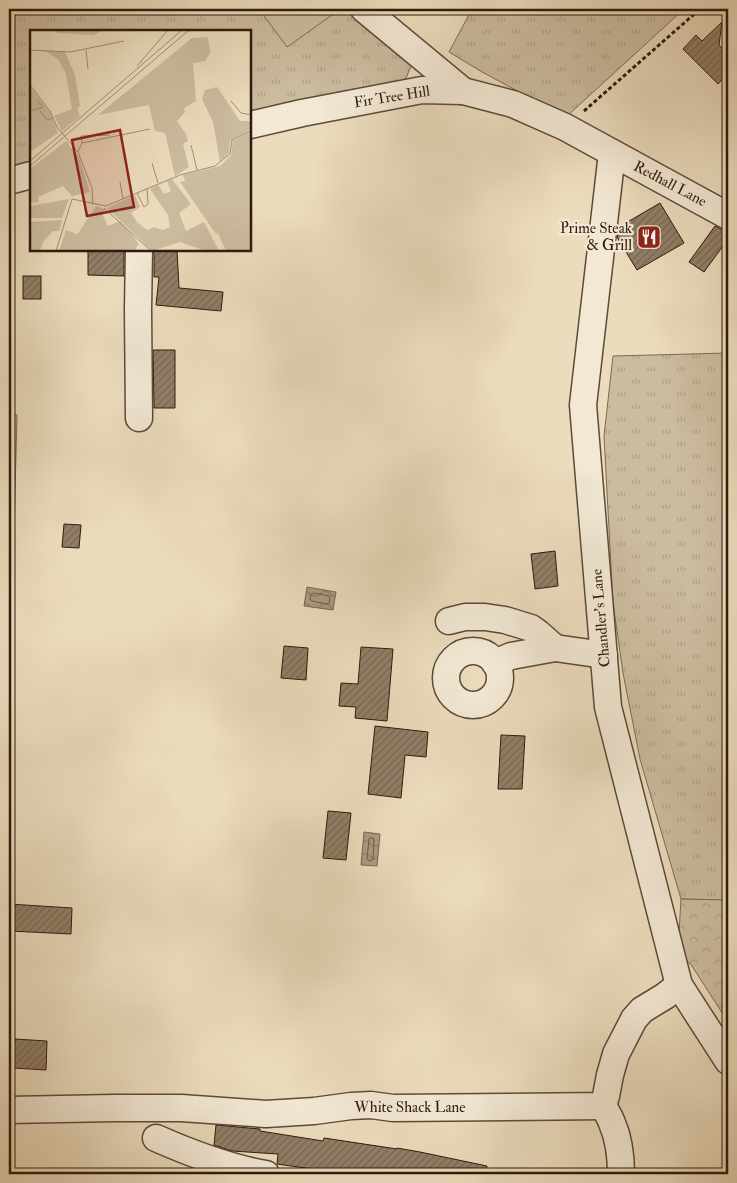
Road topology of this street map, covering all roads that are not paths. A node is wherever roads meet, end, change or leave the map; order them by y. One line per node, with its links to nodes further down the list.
1 (364, 9): 2 (street)
2 (463, 90): 3 (street, Fir Tree Hill); 4 (street, Fir Tree Hill)
3 (251, 125)
4 (612, 153): 7 (street, Redhall Lane); 12 (street, Chandler's Lane)
5 (30, 175): 6 (street)
6 (9, 180)
7 (728, 216)
8 (139, 251): 9 (street)
9 (139, 418)
10 (449, 621): 11 (street)
11 (555, 648): 12 (street); 13 (street)
12 (604, 655): 14 (street, Chandler's Lane)
13 (495, 663)
14 (679, 985): 15 (street, Chandler's Lane); 16 (street)
15 (728, 1061)
16 (603, 1106): 17 (street, White Shack Lane); 20 (street)
17 (9, 1110)
18 (156, 1138): 19 (street)
19 (266, 1174)
20 (621, 1174)

